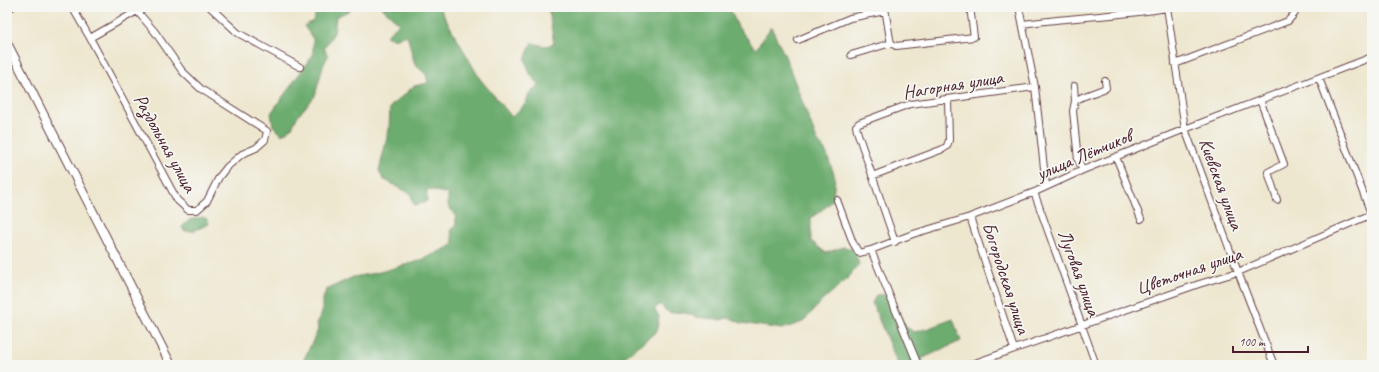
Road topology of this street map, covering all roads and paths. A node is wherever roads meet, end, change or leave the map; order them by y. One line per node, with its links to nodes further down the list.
1 (12, 7): 10 (street)
2 (72, 7): 13 (street, Раздольная улица)
3 (144, 7): 11 (street)
4 (210, 7): 20 (street)
5 (970, 7): 16 (street)
6 (1019, 7): 12 (street)
7 (1295, 7): 19 (street)
8 (1167, 8): 12 (street); 19 (street, Киевская улица)
9 (885, 9): 14 (street); 16 (street)
10 (7, 10)
11 (137, 11): 13 (street); 13 (street, Раздольная улица)
12 (1023, 24): 24 (street)
13 (90, 38)
14 (798, 40)
15 (7, 43): 44 (main road)
16 (892, 43): 17 (street)
17 (852, 55)
18 (1372, 57): 21 (street, улица Лётчиков)
19 (1175, 64): 28 (street, Киевская улица)
20 (300, 67)
21 (1319, 78): 26 (street, улица Лётчиков); 36 (street)
22 (1105, 81): 27 (street)
23 (1074, 86): 27 (street)
24 (1035, 88): 25 (street, Нагорная улица); 32 (street)
25 (948, 100): 31 (street); 31 (street, Нагорная улица)
26 (1260, 100): 28 (street, улица Лётчиков); 35 (street)
27 (1075, 102): 30 (street)
28 (1185, 129): 29 (street, улица Лётчиков); 41 (street, Киевская улица)
29 (1116, 157): 30 (street, улица Лётчиков); 38 (street)
30 (1083, 170): 32 (street, улица Лётчиков)
31 (872, 176): 39 (street)
32 (1046, 186): 33 (street, улица Лётчиков)
33 (1034, 192): 37 (street, улица Лётчиков); 42 (street, Луговая улица)
34 (837, 200): 40 (street)
35 (1277, 200)
36 (1372, 215): 41 (street, Цветочная улица)
37 (970, 217): 39 (street, улица Лётчиков); 43 (street, Богородская улица)
38 (1141, 219)
39 (894, 242): 40 (street, улица Лётчиков)
40 (871, 250): 45 (street)
41 (1238, 272): 42 (street, Цветочная улица); 48 (street, Киевская улица)
42 (1081, 326): 43 (street, Цветочная улица); 47 (street, Луговая улица)
43 (1014, 349): 46 (street, Цветочная улица)
44 (171, 365)
45 (918, 365)
46 (968, 365)
47 (1096, 365)
48 (1274, 365)

